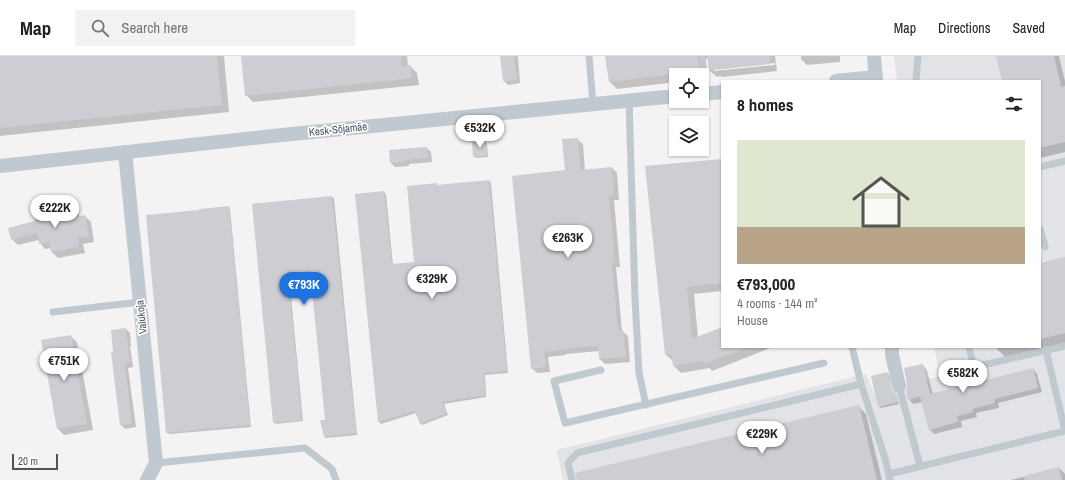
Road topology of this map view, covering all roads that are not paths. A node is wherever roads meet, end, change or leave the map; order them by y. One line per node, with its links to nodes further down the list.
1 (589, 56): 13 (lane)
2 (702, 56): 5 (lane)
3 (874, 56): 6 (street)
4 (918, 56): 8 (lane)
5 (703, 68)
6 (876, 79): 7 (street)
7 (856, 80)
8 (916, 80)
9 (721, 92): 10 (street)
10 (709, 93)
11 (669, 97): 12 (street, Kesk-Sõjamäe)
12 (629, 100): 13 (street, Kesk-Sõjamäe); 31 (lane)
13 (592, 104): 14 (street, Kesk-Sõjamäe)
14 (125, 152): 16 (street, Kesk-Sõjamäe); 20 (street, Valukoja)
15 (1065, 161): 17 (lane)
16 (0, 166)
17 (1041, 167)
18 (1041, 234): 19 (lane)
19 (1044, 247)
20 (140, 302): 21 (lane); 33 (street, Valukoja)
21 (53, 312)
22 (1065, 346): 26 (lane)
23 (852, 348): 29 (lane)
24 (892, 348): 30 (street)
25 (969, 348): 26 (lane)
26 (1046, 350): 32 (lane)
27 (824, 364): 31 (lane)
28 (601, 370): 31 (lane)
29 (861, 384): 35 (lane); 38 (lane)
30 (899, 386): 34 (lane)
31 (646, 405)
32 (1065, 431): 34 (lane)
33 (156, 463): 36 (street); 37 (lane)
34 (920, 466): 35 (lane)
35 (890, 477)
36 (147, 480)
37 (336, 480)
38 (572, 480)

